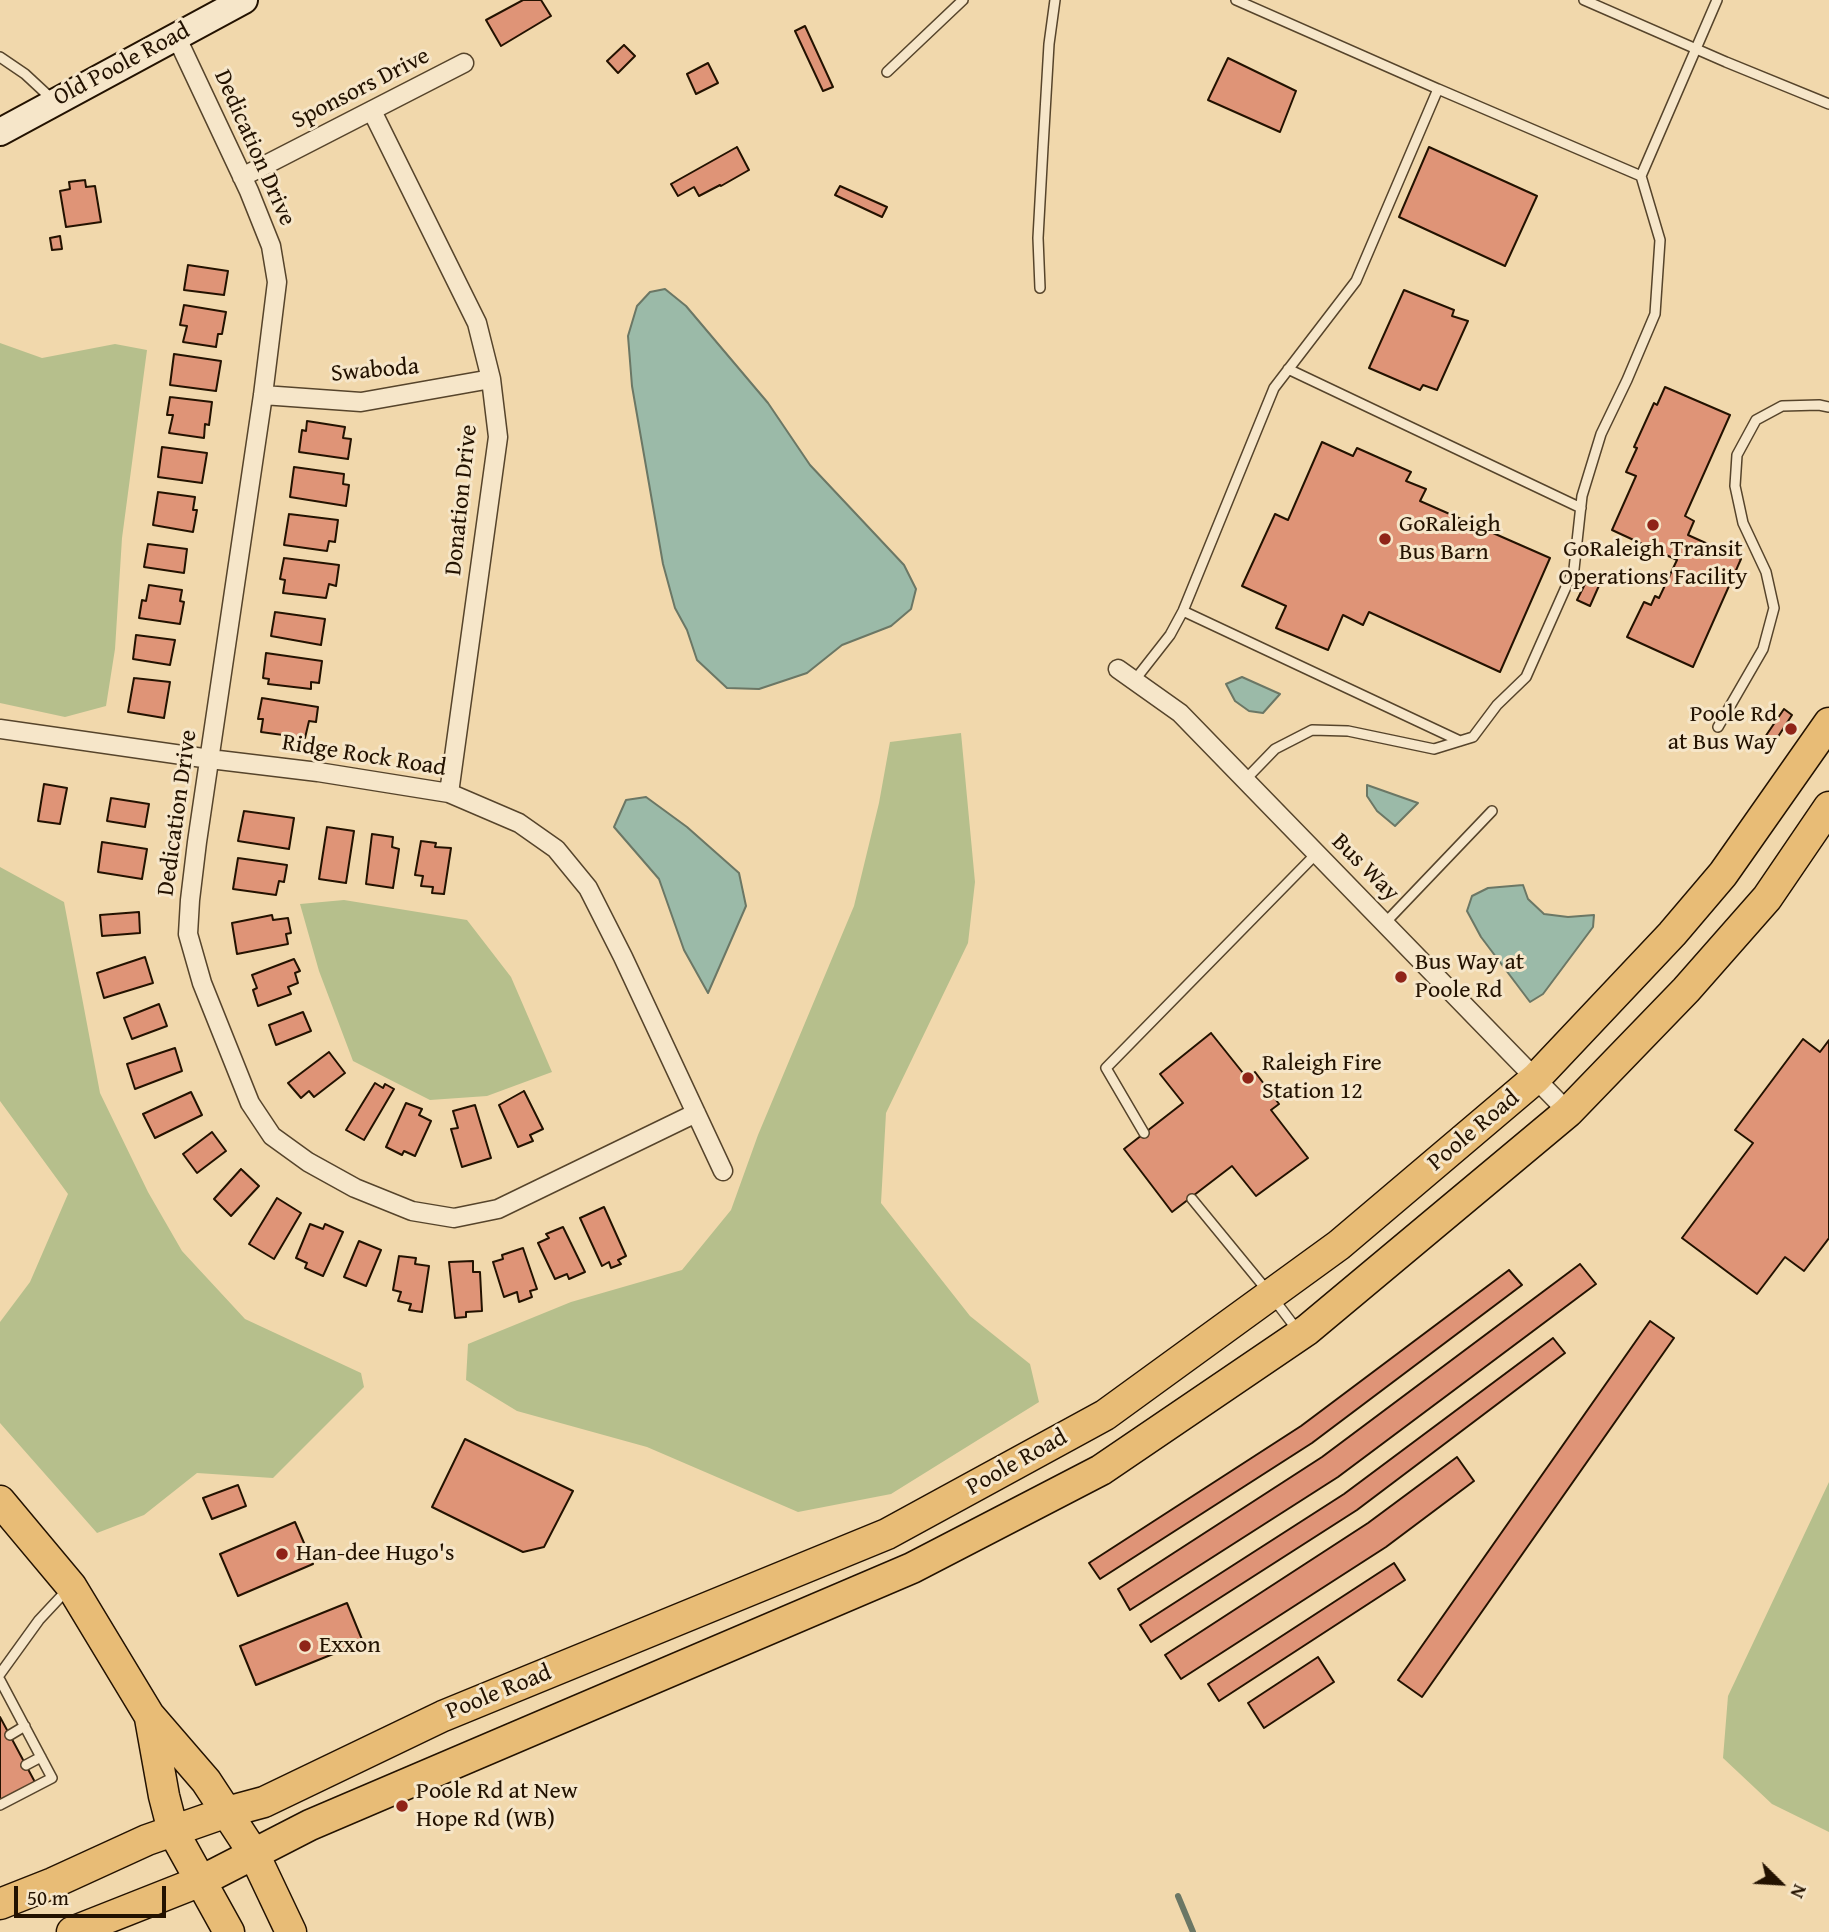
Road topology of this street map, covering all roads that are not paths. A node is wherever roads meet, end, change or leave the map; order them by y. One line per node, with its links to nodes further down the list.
1 (244, 0): 7 (street, Old Poole Road)
2 (963, 0): 11 (lane)
3 (1055, 0): 19 (lane)
4 (1236, 0): 12 (lane)
5 (1584, 0): 8 (lane)
6 (1717, 0): 8 (lane)
7 (176, 36): 13 (street, Old Poole Road); 18 (street, Dedication Drive)
8 (1695, 48): 14 (lane); 17 (lane)
9 (0, 57): 13 (lane)
10 (464, 63): 15 (street, Sponsors Drive)
11 (887, 72)
12 (1438, 89): 17 (lane); 20 (lane)
13 (54, 101): 16 (street, Old Poole Road)
14 (1829, 104)
15 (372, 111): 18 (street, Sponsors Drive); 21 (street, Donation Drive)
16 (0, 132)
17 (1640, 176): 24 (lane)
18 (242, 177): 22 (street, Dedication Drive)
19 (1040, 288)
20 (1288, 369): 24 (lane); 25 (lane)
21 (491, 379): 22 (street, Swaboda); 34 (street, Donation Drive)
22 (263, 395): 32 (street, Dedication Drive)
23 (1829, 407): 29 (lane)
24 (1581, 508): 31 (lane)
25 (1183, 611): 27 (lane); 31 (lane)
26 (1118, 669): 27 (street, Bus Way)
27 (1133, 681): 33 (street, Bus Way)
28 (1829, 723): 39 (main road, Poole Road)
29 (1718, 727)
30 (0, 729): 32 (street, Ridge Rock Road)
31 (1460, 741): 33 (lane)
32 (210, 759): 34 (street, Ridge Rock Road); 41 (street, Dedication Drive)
33 (1244, 781): 37 (street, Bus Way)
34 (449, 793): 41 (street, Ridge Rock Road)
35 (1829, 807): 40 (main road, Poole Road)
36 (1492, 811): 38 (lane)
37 (1316, 854): 38 (street, Bus Way); 42 (lane)
38 (1385, 923): 39 (street, Bus Way)
39 (1536, 1078): 40 (street, Bus Way); 45 (main road, Poole Road)
40 (1568, 1112): 46 (main road, Poole Road)
41 (696, 1113): 43 (street, Ridge Rock Road)
42 (1144, 1133)
43 (723, 1171)
44 (1192, 1199): 45 (lane)
45 (1270, 1294): 46 (lane); 48 (main road, Poole Road)
46 (1300, 1335): 49 (main road, Poole Road)
47 (0, 1501): 50 (main road)
48 (887, 1534): 49 (main road); 60 (main road, Poole Road)
49 (912, 1568): 62 (main road, Poole Road)
50 (71, 1586): 51 (lane); 54 (main road)
51 (0, 1674)
52 (0, 1680): 53 (lane)
53 (5, 1699): 55 (lane)
54 (149, 1714): 60 (main road); 61 (main road)
55 (25, 1727): 56 (lane); 57 (lane)
56 (10, 1735)
57 (41, 1757): 58 (lane); 59 (lane)
58 (26, 1765)
59 (0, 1805)
60 (227, 1812): 61 (main road, Poole Road); 62 (main road)
61 (173, 1831): 63 (main road); 64 (main road, Poole Road)
62 (254, 1854): 63 (main road, Poole Road); 67 (main road)
63 (201, 1881): 65 (main road, Poole Road); 66 (main road)
64 (0, 1904)
65 (72, 1932)
66 (229, 1932)
67 (290, 1932)

